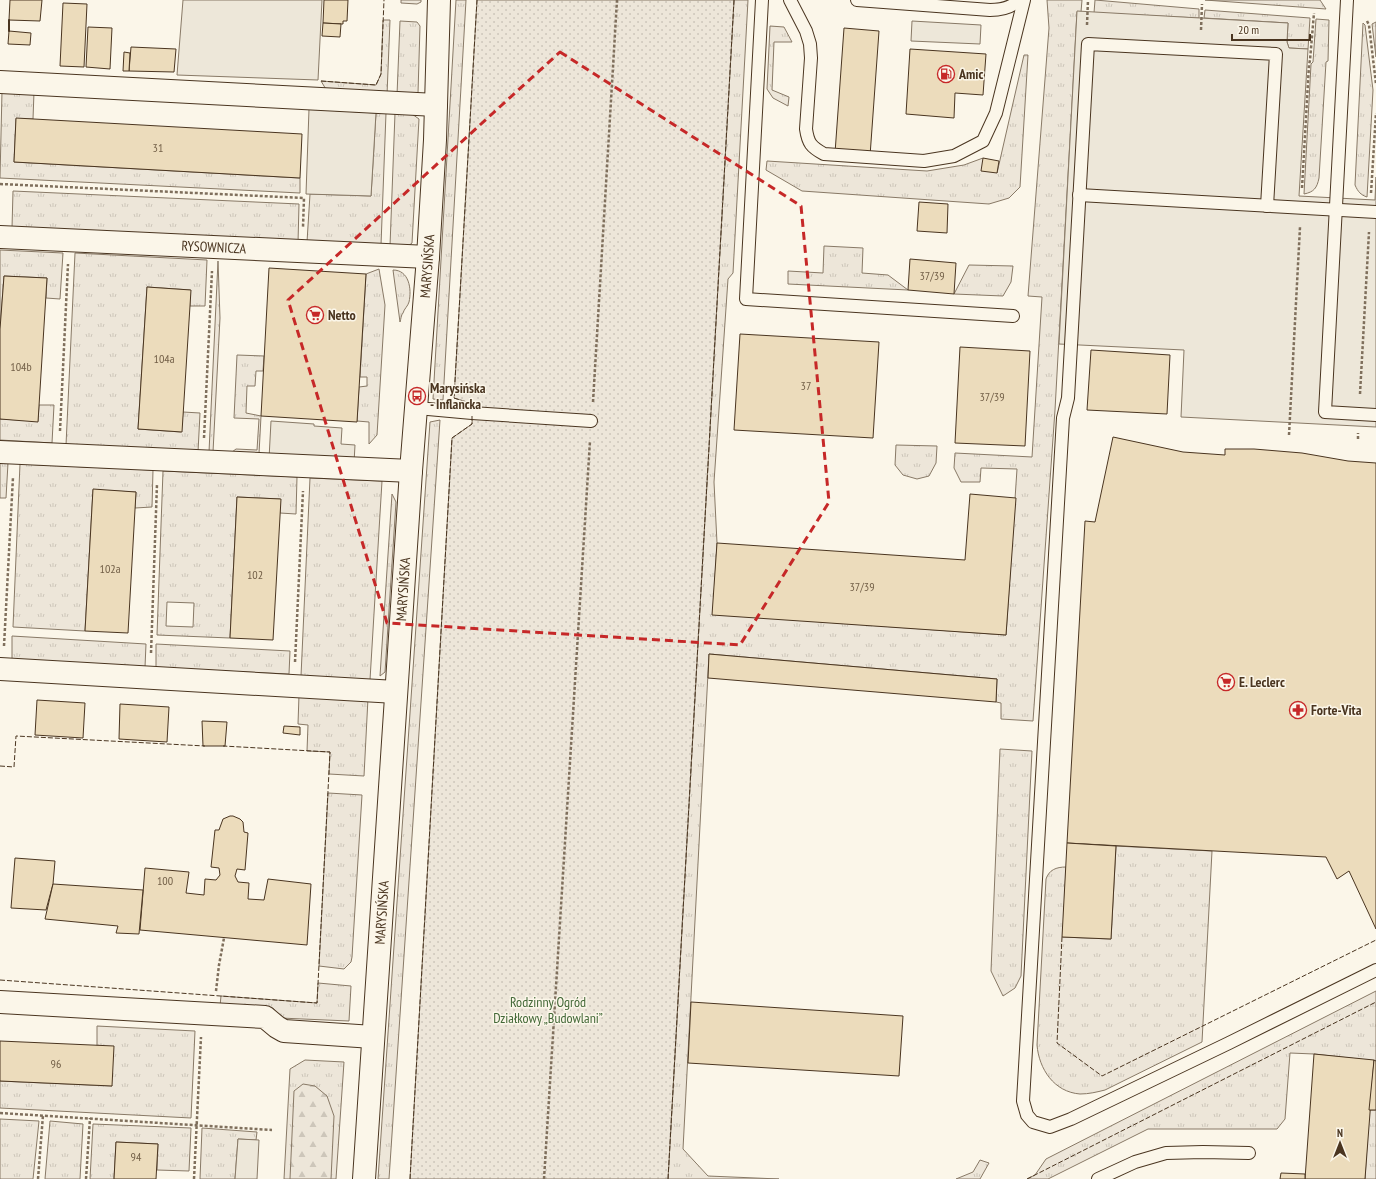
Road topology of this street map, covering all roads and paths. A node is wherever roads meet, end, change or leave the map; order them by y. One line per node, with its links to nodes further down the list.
1 (439, 0): 16 (street, MARYSIŃSKA)
2 (617, 0): 32 (path)
3 (762, 0): 28 (lane)
4 (790, 0): 7 (lane)
5 (857, 0): 6 (lane)
6 (1019, 0)
7 (1024, 0)
8 (1088, 0): 11 (path)
9 (1347, 0): 21 (lane)
10 (1202, 4): 13 (path)
11 (1088, 12)
12 (1365, 17): 15 (path)
13 (1200, 49): 19 (lane); 20 (lane)
14 (0, 82): 16 (street)
15 (1376, 84)
16 (436, 105): 27 (street, MARYSIŃSKA)
17 (1376, 113): 22 (path)
18 (0, 184): 26 (path)
19 (1080, 195): 20 (lane); 45 (lane)
20 (1267, 206): 21 (lane)
21 (1336, 210): 22 (lane); 30 (lane)
22 (1373, 212): 30 (path)
23 (0, 236): 24 (street, RYSOWNICZA)
24 (69, 240): 25 (street, RYSOWNICZA); 35 (path)
25 (214, 247): 26 (street, RYSOWNICZA); 37 (path)
26 (303, 252): 27 (street, RYSOWNICZA)
27 (428, 257): 29 (street, MARYSIŃSKA)
28 (1013, 316)
29 (417, 408): 32 (lane); 39 (street, MARYSIŃSKA)
30 (1359, 414): 31 (lane); 33 (path)
31 (1376, 414)
32 (591, 421): 60 (path)
33 (1358, 439)
34 (7, 452): 35 (street); 40 (path)
35 (59, 455): 36 (street)
36 (158, 459): 37 (street); 41 (path)
37 (202, 462): 38 (street)
38 (304, 466): 39 (street); 42 (path)
39 (411, 471): 43 (street, MARYSIŃSKA)
40 (2, 669): 41 (street)
41 (150, 678): 42 (street)
42 (294, 686): 43 (street)
43 (396, 692): 49 (street, MARYSIŃSKA)
44 (224, 938): 46 (path)
45 (1376, 970)
46 (216, 995)
47 (0, 1002): 48 (street)
48 (202, 1013): 49 (street); 53 (path)
49 (374, 1037): 59 (street, MARYSIŃSKA)
50 (0, 1113): 51 (path)
51 (43, 1115): 52 (path); 56 (path)
52 (90, 1118): 53 (path); 57 (path)
53 (196, 1125): 54 (path); 58 (path)
54 (272, 1130)
55 (1249, 1154): 61 (lane)
56 (38, 1179)
57 (86, 1179)
58 (194, 1179)
59 (364, 1179)
60 (544, 1179)
61 (1098, 1179)

